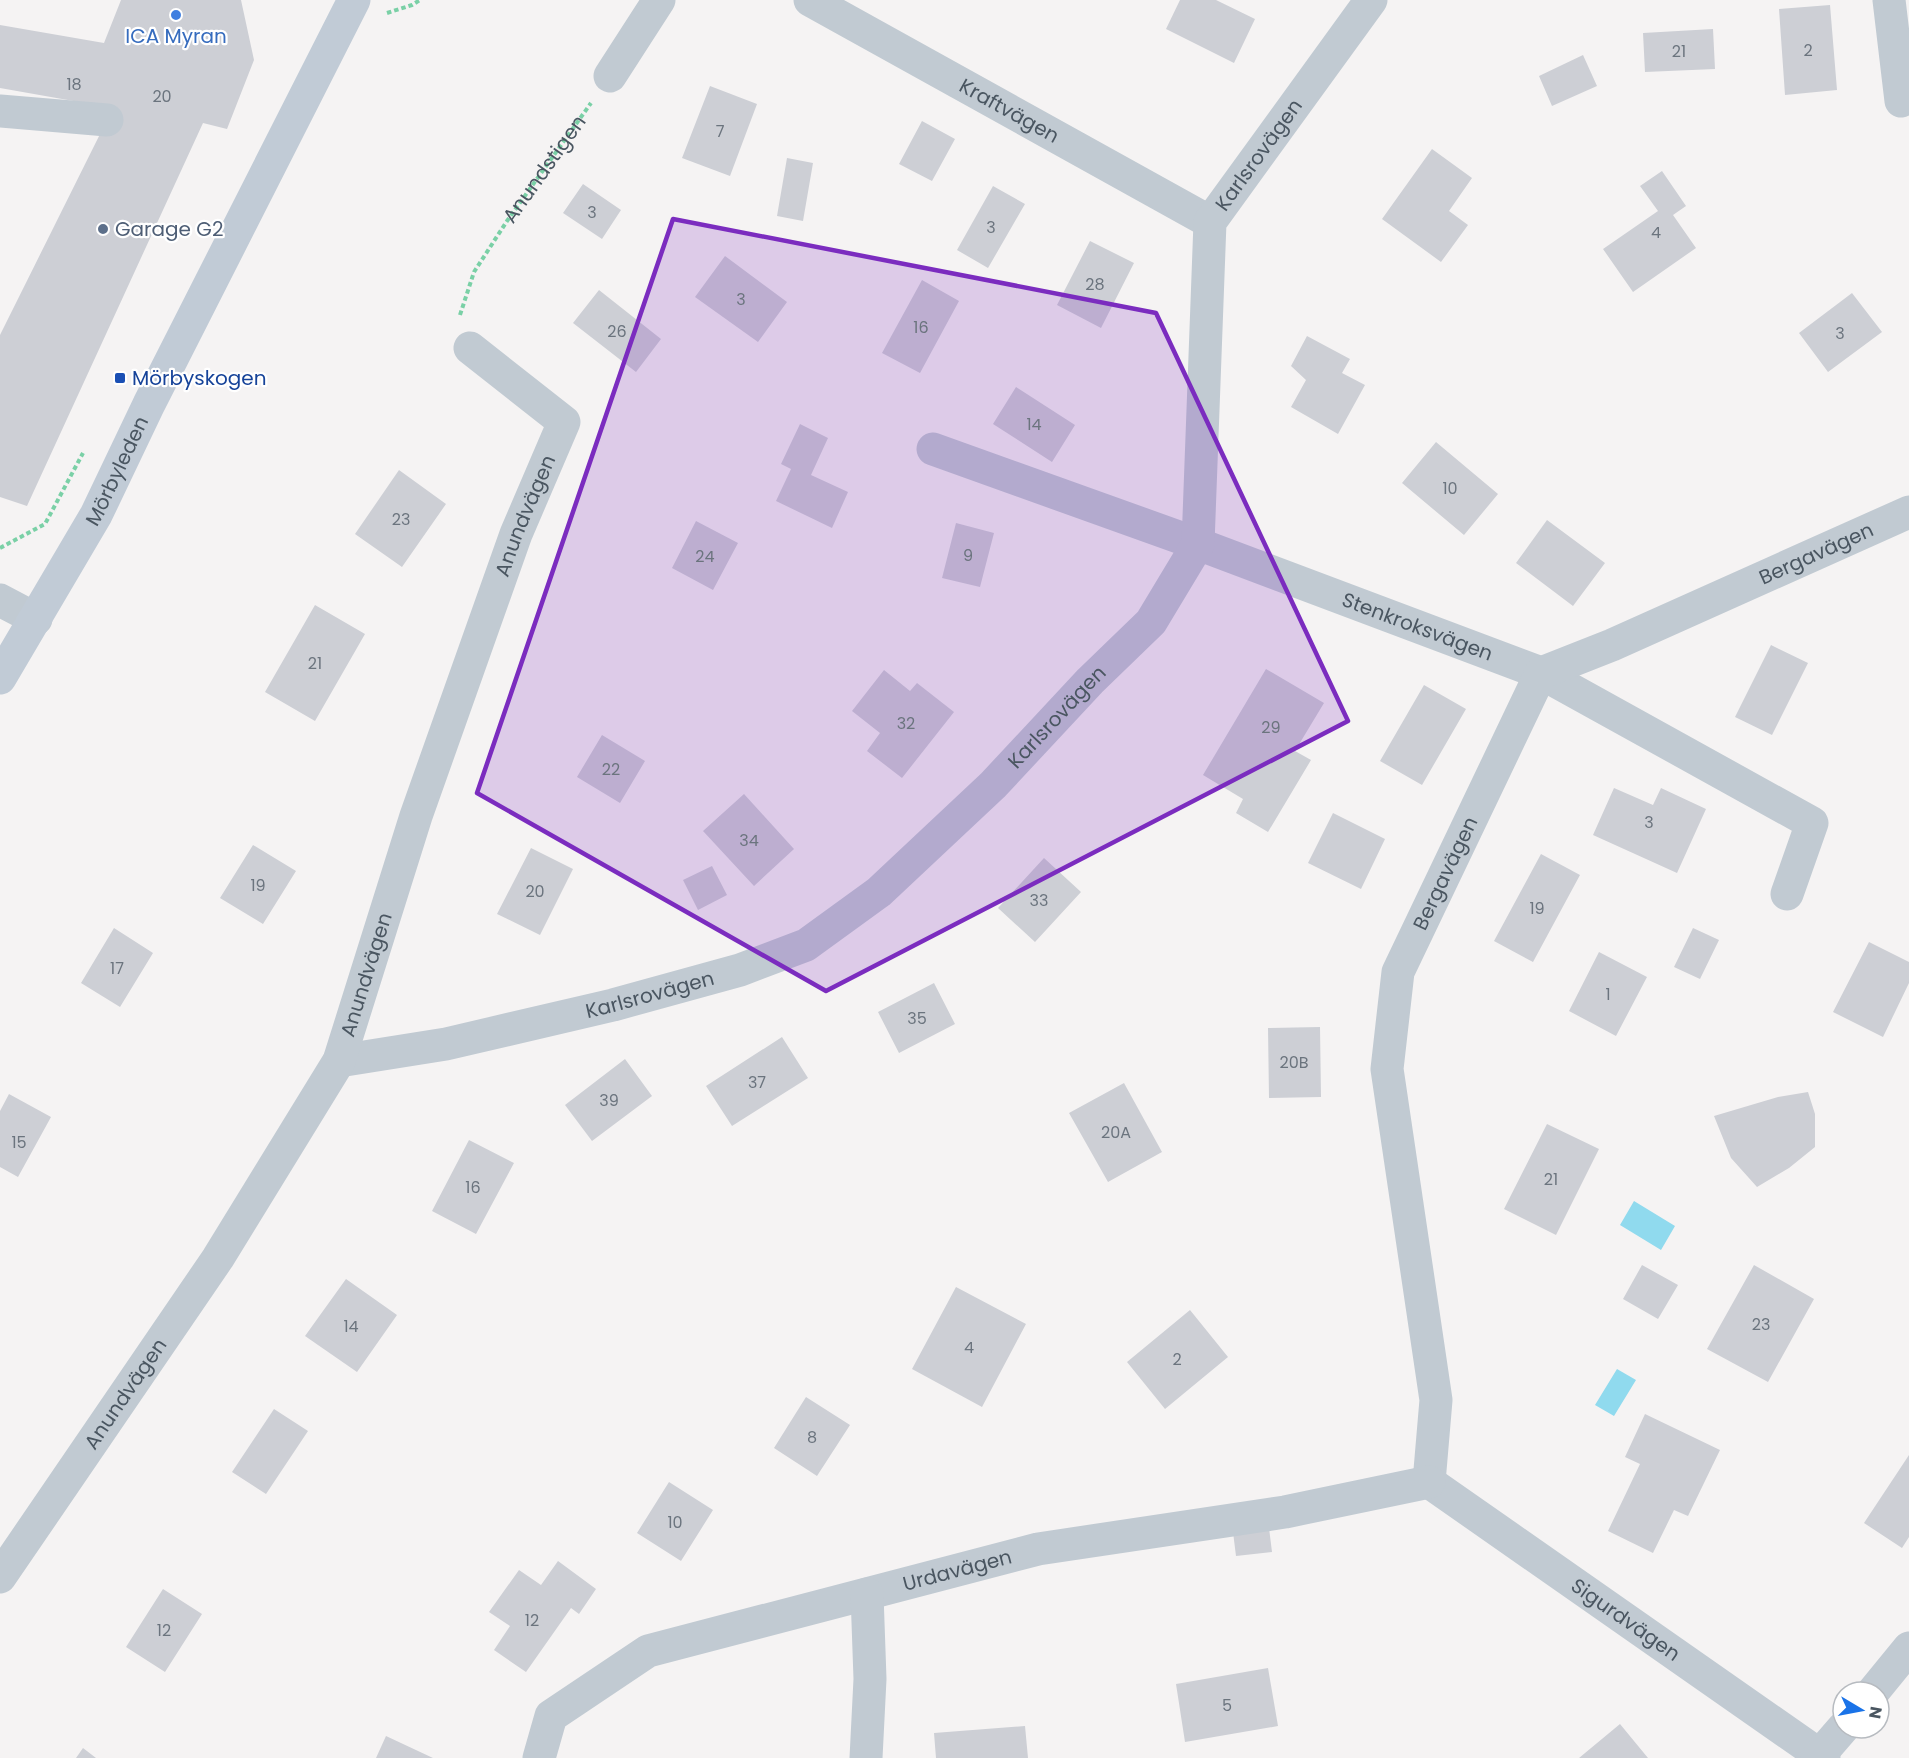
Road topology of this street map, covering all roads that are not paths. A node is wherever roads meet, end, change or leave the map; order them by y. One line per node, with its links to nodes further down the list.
1 (354, 0): 16 (street, Mörbyleden)
2 (659, 0): 6 (street)
3 (810, 0): 10 (street, Kraftvägen)
4 (1371, 0): 10 (street, Karlsrovägen)
5 (1889, 0): 7 (street)
6 (610, 76)
7 (1900, 101)
8 (0, 111): 9 (street)
9 (107, 120)
10 (1210, 222): 14 (street, Karlsrovägen)
11 (470, 348): 20 (street, Anundvägen)
12 (933, 449): 14 (street, Stenkroksvägen)
13 (1909, 512): 17 (street, Bergavägen)
14 (1198, 544): 17 (street, Stenkroksvägen); 20 (street, Karlsrovägen)
15 (0, 600): 16 (street)
16 (36, 619): 18 (street, Mörbyleden)
17 (1541, 673): 19 (street, Stenkroksvägen); 21 (street, Bergavägen)
18 (0, 678)
19 (1787, 894)
20 (339, 1061): 22 (street, Anundvägen)
21 (1429, 1482): 23 (street, Urdavägen); 27 (street, Sigurdvägen)
22 (0, 1577)
23 (867, 1594): 28 (street, Urdavägen); 29 (street)
24 (1909, 1648): 25 (street)
25 (1882, 1680)
26 (1833, 1740): 27 (street)
27 (1820, 1757)
28 (539, 1758)
29 (866, 1758)

